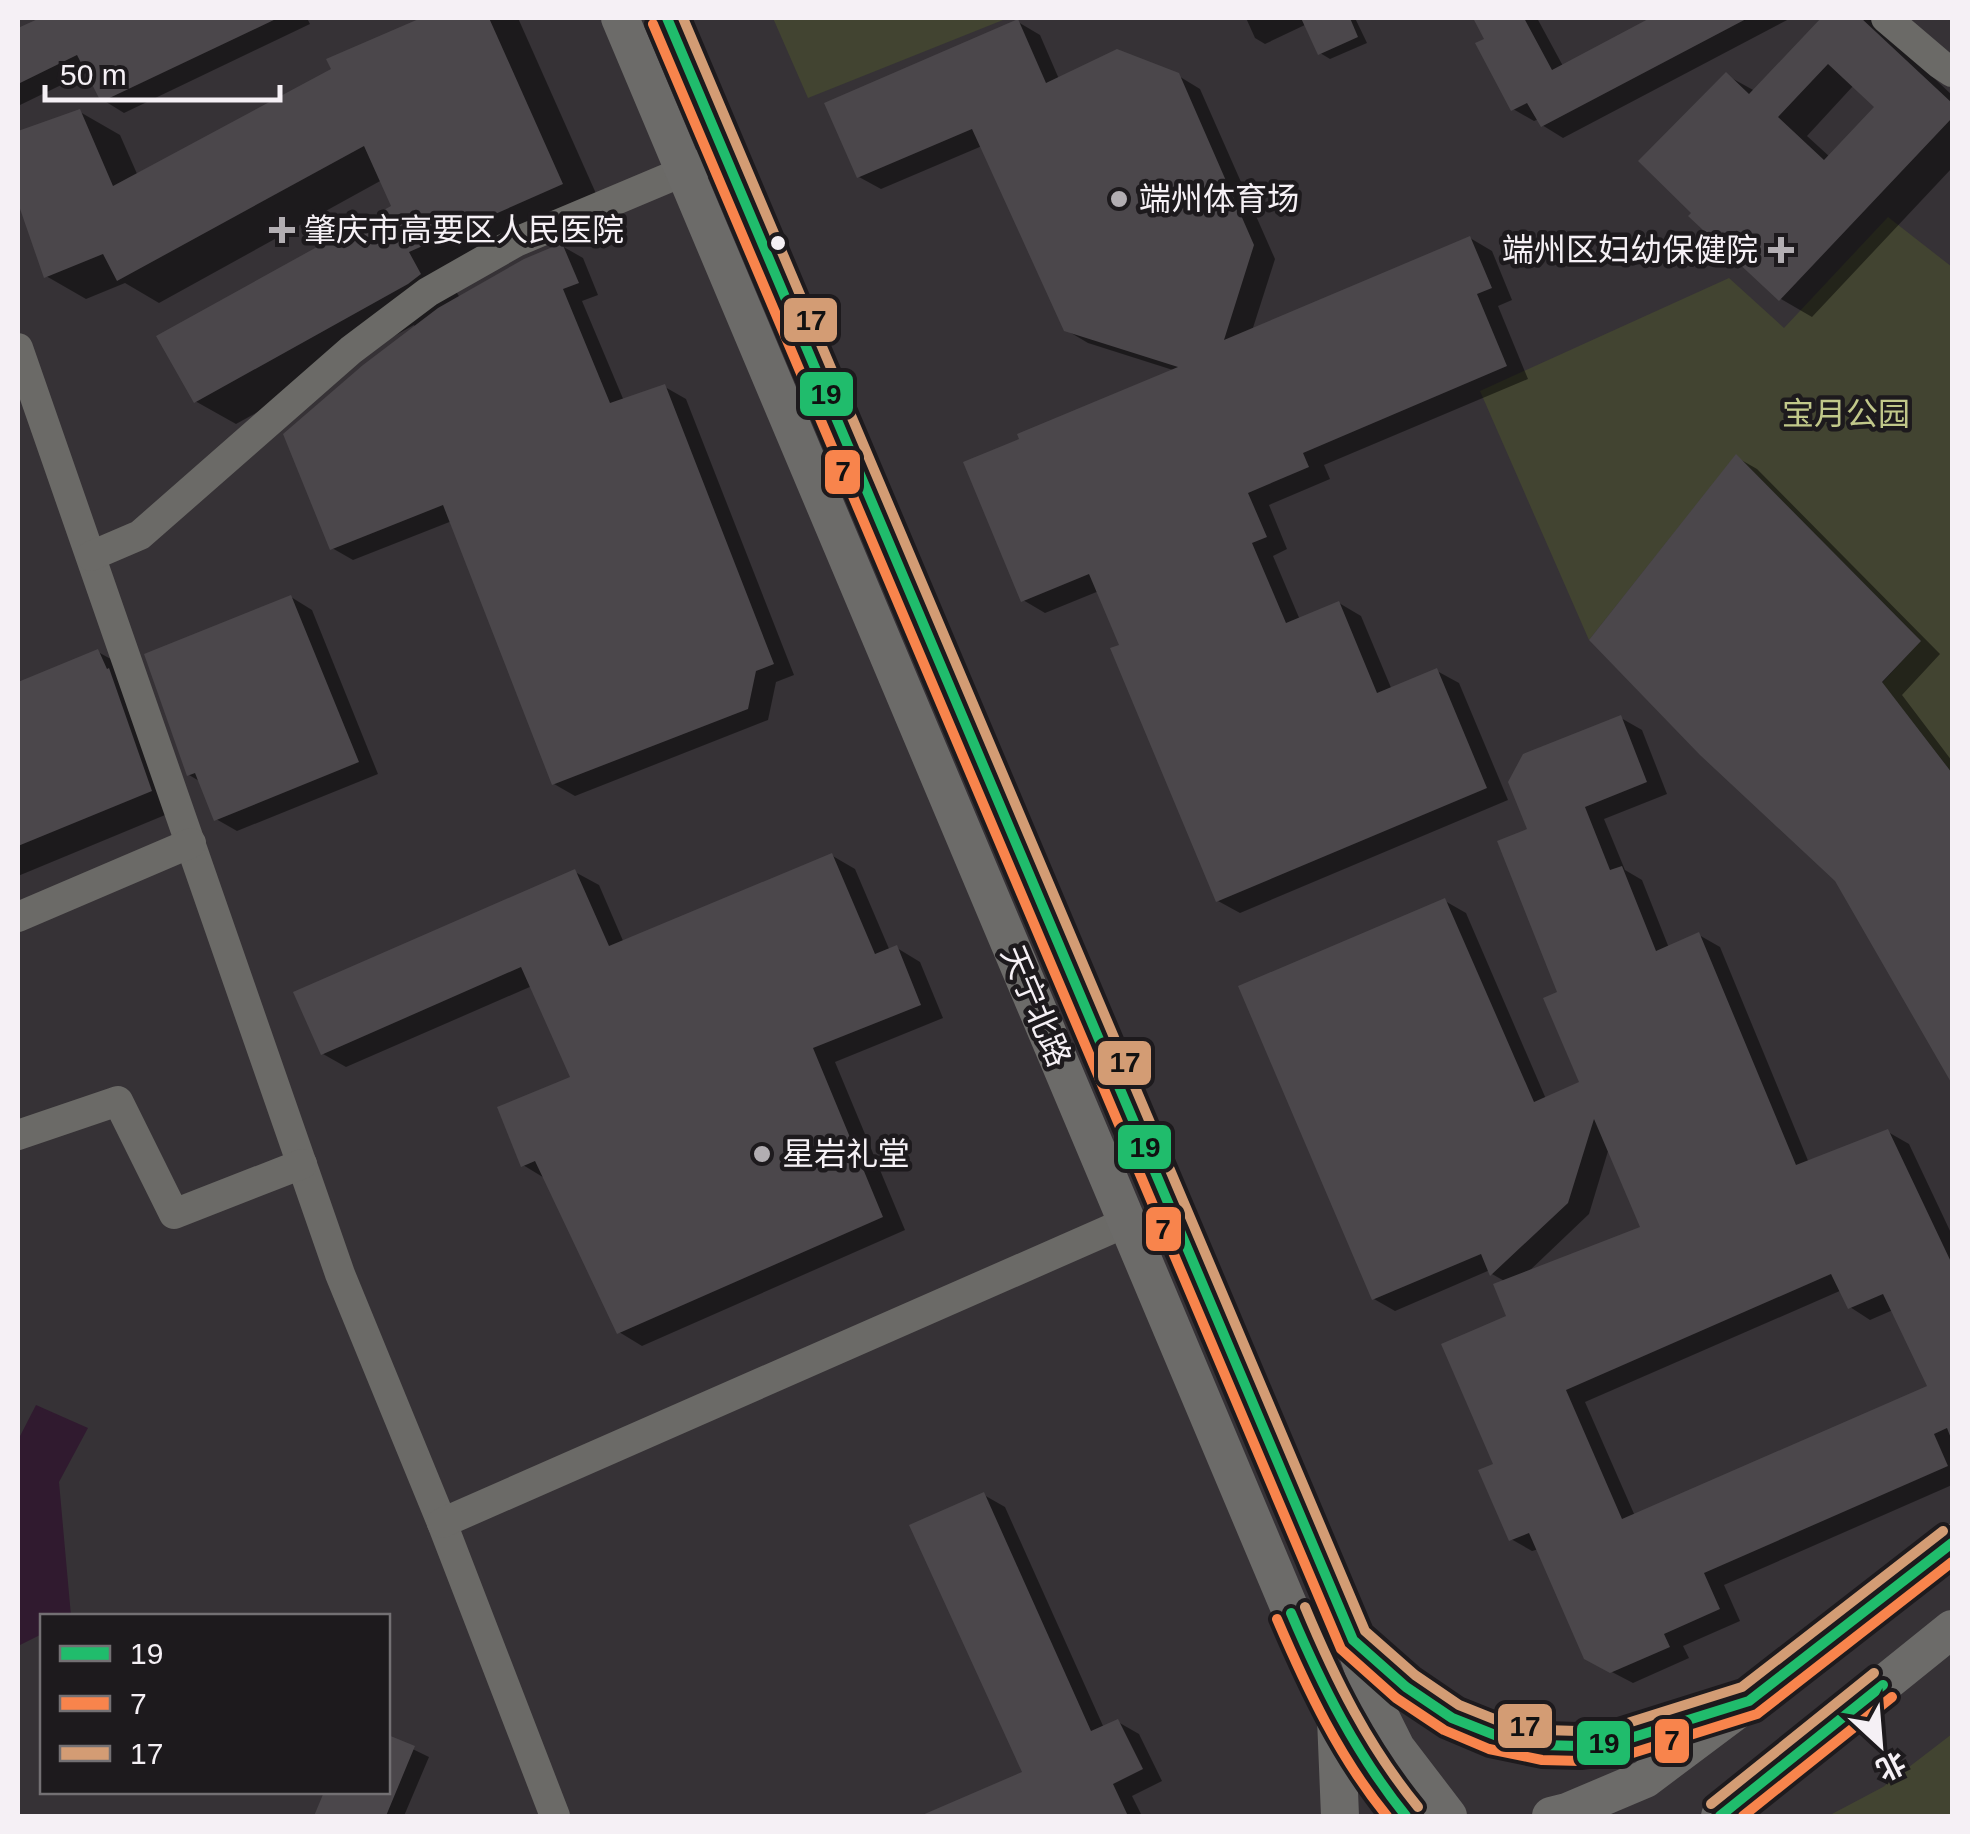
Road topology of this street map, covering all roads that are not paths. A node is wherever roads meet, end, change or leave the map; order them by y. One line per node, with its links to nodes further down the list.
1 (620, 18): 6 (main road, 天宁北路)
2 (668, 18): 5 (main road, 天宁北路)
3 (1886, 18): 4 (street)
4 (1952, 72)
5 (725, 154): 6 (street); 18 (main road, 天宁北路)
6 (685, 172): 9 (street); 14 (main road, 天宁北路)
7 (18, 348): 8 (street)
8 (30, 423): 9 (street)
9 (91, 556): 10 (street)
10 (190, 843): 11 (street); 13 (street)
11 (18, 917)
12 (18, 1136): 13 (street)
13 (302, 1164): 15 (street)
14 (1127, 1222): 15 (street); 20 (main road, 天宁北路)
15 (442, 1523): 21 (street)
16 (1952, 1543): 19 (main road)
17 (1952, 1628): 26 (main road)
18 (1353, 1640): 19 (main road); 24 (main road, 天宁北路)
19 (1749, 1702): 25 (main road)
20 (1336, 1715): 22 (main road); 23 (main road, 天宁北路)
21 (556, 1816)
22 (1340, 1816)
23 (1406, 1816)
24 (1448, 1816)
25 (1550, 1816)
26 (1720, 1816)

